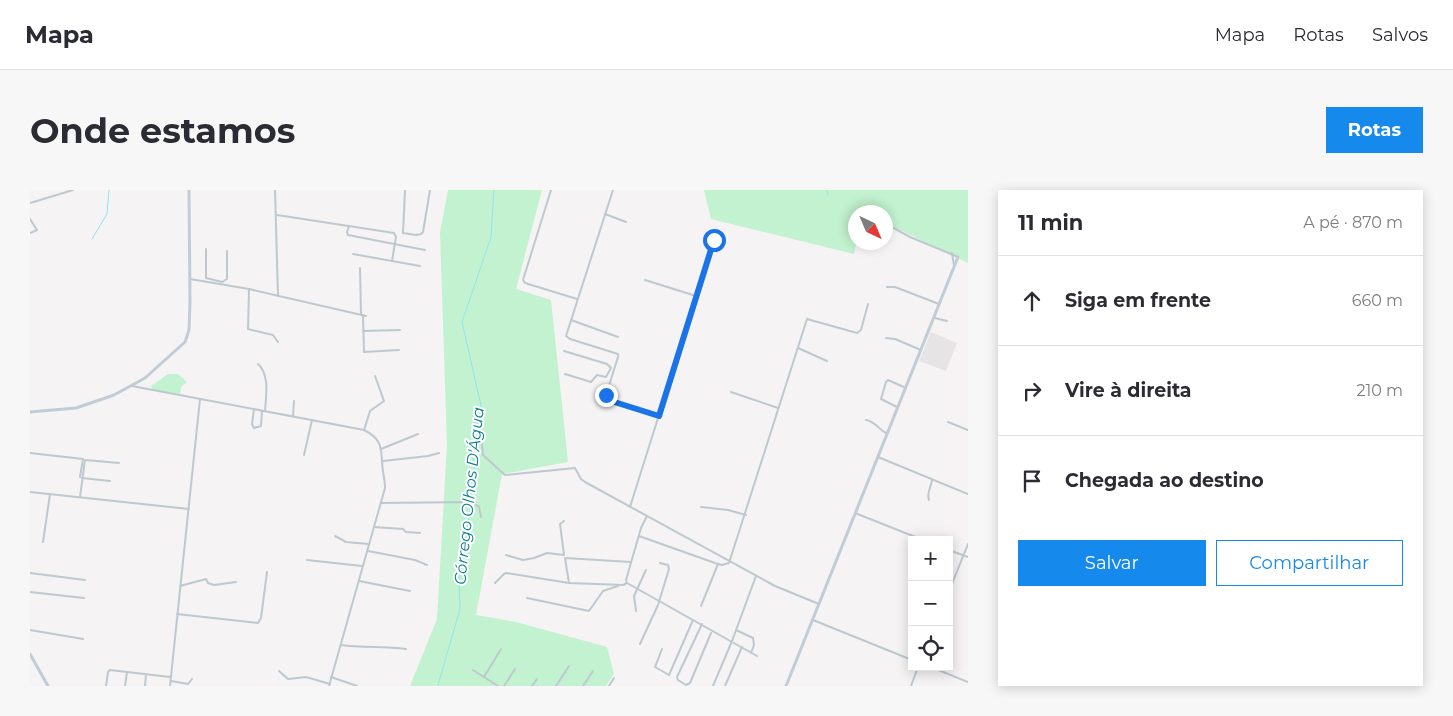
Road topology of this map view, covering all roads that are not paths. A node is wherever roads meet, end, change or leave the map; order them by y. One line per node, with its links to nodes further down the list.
1 (73, 190): 8 (street)
2 (189, 190): 28 (street)
3 (276, 190): 10 (street)
4 (406, 190): 5 (street)
5 (430, 190)
6 (551, 190): 35 (street)
7 (613, 190): 9 (street)
8 (30, 203)
9 (605, 214): 12 (street); 35 (street)
10 (277, 215): 13 (street); 33 (street)
11 (30, 219): 15 (street)
12 (626, 222)
13 (349, 226): 17 (street); 17 (street)
14 (893, 228): 21 (street)
15 (30, 233)
16 (714, 240): 34 (street)
17 (394, 244): 19 (street); 24 (street)
18 (206, 249): 30 (street)
19 (425, 250)
20 (227, 251): 30 (street)
21 (952, 253): 23 (street); 25 (street)
22 (352, 254): 24 (street)
23 (958, 256): 25 (street)
24 (392, 261): 26 (street)
25 (954, 265): 37 (street)
26 (420, 266)
27 (360, 268): 38 (street)
28 (190, 280): 30 (street); 57 (street)
29 (645, 280): 34 (street)
30 (216, 282): 32 (street)
31 (888, 287): 37 (street)
32 (248, 289): 33 (street); 46 (street)
33 (278, 296): 38 (street)
34 (696, 296): 67 (street)
35 (578, 300): 40 (street)
36 (868, 304): 47 (street)
37 (938, 304): 39 (street)
38 (364, 315): 43 (street)
39 (933, 318): 41 (street); 49 (street)
40 (571, 320): 44 (street); 56 (street)
41 (947, 321)
42 (400, 330): 43 (street)
43 (363, 331): 48 (street)
44 (618, 337)
45 (886, 338): 49 (street)
46 (278, 342)
47 (798, 348): 51 (street); 63 (street)
48 (399, 350)
49 (921, 350): 58 (street)
50 (564, 351): 55 (street)
51 (827, 361)
52 (258, 364): 65 (street)
53 (565, 374): 55 (street)
54 (375, 376): 73 (street)
55 (606, 377): 56 (street)
56 (611, 378): 67 (street)
57 (132, 386): 60 (street); 66 (street)
58 (906, 388): 62 (street); 62 (street)
59 (731, 392): 63 (street)
60 (200, 399): 64 (street); 95 (street)
61 (294, 401): 68 (street)
62 (898, 407): 75 (street)
63 (780, 408): 97 (street)
64 (254, 409): 65 (street); 65 (street)
65 (264, 411): 68 (street)
66 (30, 412)
67 (659, 416): 93 (street)
68 (293, 417): 69 (street)
69 (312, 420): 73 (street); 80 (street)
70 (866, 420): 75 (street)
71 (948, 422): 74 (street)
72 (475, 423): 93 (street)
73 (364, 430): 77 (street)
74 (968, 430)
75 (887, 433): 81 (street)
76 (418, 434): 77 (street)
77 (381, 449): 82 (street)
78 (30, 453): 84 (street)
79 (439, 453): 82 (street)
80 (304, 455)
81 (878, 457): 85 (street); 96 (street)
82 (383, 461): 92 (street)
83 (119, 463): 84 (street)
84 (81, 478): 86 (street); 90 (street)
85 (932, 479): 89 (street); 91 (street)
86 (110, 481)
87 (30, 492): 88 (street)
88 (50, 494): 90 (street); 106 (street)
89 (968, 494)
90 (80, 497): 95 (street)
91 (928, 500)
92 (381, 504): 99 (street); 101 (street)
93 (630, 506): 98 (street)
94 (700, 507): 97 (street)
95 (189, 509): 134 (street)
96 (855, 513): 105 (street); 141 (street)
97 (746, 515): 116 (street)
98 (646, 516): 104 (street); 116 (street)
99 (481, 517)
100 (564, 521): 113 (street)
101 (374, 527): 102 (street); 107 (street)
102 (420, 533)
103 (335, 536): 107 (street)
104 (638, 536): 117 (street); 119 (street)
105 (913, 536)
106 (43, 542)
107 (370, 544): 109 (street)
108 (968, 544): 112 (street)
109 (368, 551): 120 (street); 121 (street)
110 (953, 551): 112 (street)
111 (506, 555): 113 (street)
112 (963, 555): 114 (street); 128 (street)
113 (564, 556): 117 (street); 130 (street)
114 (968, 557)
115 (308, 560): 121 (street)
116 (730, 561): 119 (street); 125 (street)
117 (631, 562): 132 (street)
118 (660, 563): 140 (street)
119 (718, 564): 142 (street)
120 (427, 565)
121 (363, 566): 127 (street)
122 (646, 570): 135 (street)
123 (267, 572): 144 (street)
124 (30, 573): 126 (street)
125 (756, 576): 141 (street); 149 (street)
126 (85, 580)
127 (359, 581): 136 (street); 154 (street)
128 (953, 581)
129 (236, 582): 134 (street)
130 (568, 582): 131 (street); 133 (street)
131 (495, 583)
132 (627, 584): 133 (street); 135 (street)
133 (623, 585): 139 (street)
134 (180, 586): 144 (street)
135 (638, 589): 140 (street); 143 (street)
136 (410, 591)
137 (30, 592): 138 (street)
138 (84, 598)
139 (527, 598)
140 (659, 601): 145 (street); 153 (street)
141 (819, 604): 146 (street)
142 (701, 606)
143 (636, 611)
144 (177, 614): 172 (street)
145 (693, 620): 147 (street); 158 (street)
146 (813, 620): 162 (street); 195 (street)
147 (702, 624): 150 (street); 152 (street)
148 (30, 630): 151 (street)
149 (736, 630): 152 (street); 159 (street)
150 (711, 633)
151 (83, 640)
152 (732, 641): 155 (street); 193 (street)
153 (640, 644)
154 (341, 645): 156 (street); 173 (street)
155 (742, 647): 159 (street); 194 (street)
156 (406, 649)
157 (501, 649): 174 (street)
158 (662, 649)
159 (751, 652): 161 (street)
160 (31, 656): 181 (street)
161 (757, 656)
162 (908, 658)
163 (569, 666): 190 (street)
164 (515, 669): 188 (street)
165 (473, 670): 174 (street)
166 (279, 671): 180 (street)
167 (593, 671): 191 (street)
168 (917, 671): 196 (street)
169 (941, 671): 179 (street)
170 (127, 672): 171 (street); 182 (street); 183 (street)
171 (146, 674): 172 (street); 184 (street)
172 (171, 677): 178 (street)
173 (331, 677): 180 (street); 186 (street)
174 (484, 677): 187 (street)
175 (537, 678): 189 (street)
176 (614, 678): 192 (street)
177 (192, 679): 178 (street)
178 (170, 681): 185 (street)
179 (968, 682)
180 (329, 685)
181 (48, 686)
182 (106, 686)
183 (126, 686)
184 (145, 686)
185 (170, 686)
186 (357, 686)
187 (498, 686)
188 (504, 686)
189 (532, 686)
190 (556, 686)
191 (583, 686)
192 (609, 686)
193 (713, 686)
194 (725, 686)
195 (786, 686)
196 (911, 686)

